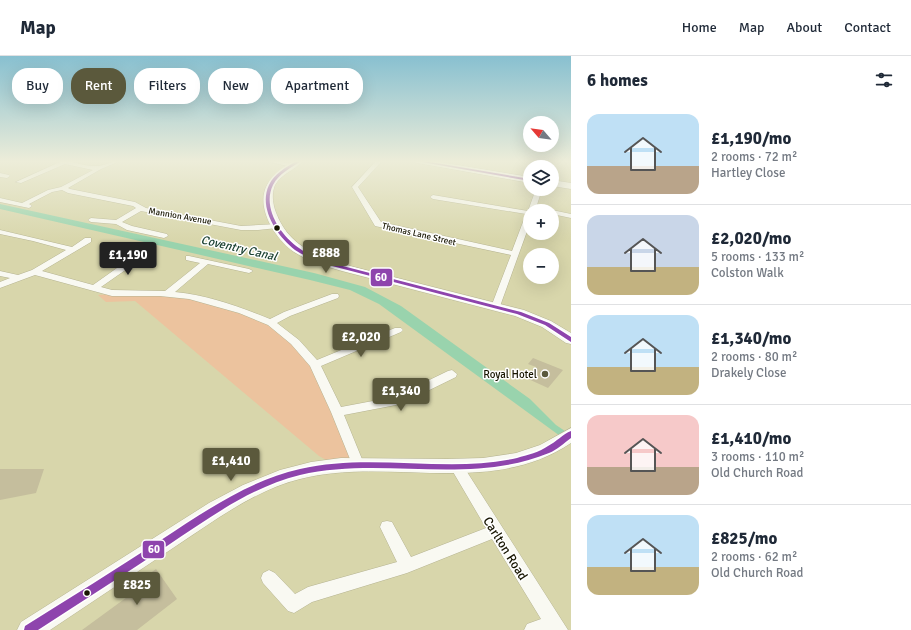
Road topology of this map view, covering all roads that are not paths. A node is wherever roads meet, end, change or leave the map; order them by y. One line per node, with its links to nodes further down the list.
1 (63, 188): 6 (street); 8 (street, Mannion Avenue)
2 (271, 188): 14 (main road)
3 (355, 188): 21 (street, Thomas Lane Street)
4 (433, 197): 9 (street)
5 (0, 200): 6 (street)
6 (24, 204): 7 (street)
7 (31, 206)
8 (141, 208): 13 (street); 14 (street, Mannion Avenue)
9 (523, 210)
10 (559, 213): 11 (street)
11 (571, 216)
12 (91, 220): 13 (street)
13 (117, 222): 17 (street)
14 (277, 226): 32 (main road)
15 (0, 232): 20 (street)
16 (523, 232): 21 (street)
17 (164, 236)
18 (88, 240): 20 (street)
19 (150, 248): 29 (street)
20 (72, 250): 25 (street)
21 (515, 254): 32 (street)
22 (189, 258): 23 (street)
23 (207, 261): 24 (street); 31 (street)
24 (249, 271)
25 (35, 272): 27 (street); 29 (street)
26 (0, 273): 27 (street)
27 (19, 278): 28 (street)
28 (0, 284)
29 (94, 288): 31 (street)
30 (324, 292): 33 (street)
31 (168, 293): 33 (street)
32 (496, 306): 35 (main road)
33 (271, 323): 36 (street)
34 (398, 330): 36 (street)
35 (571, 340)
36 (315, 365): 38 (street)
37 (452, 374): 38 (street)
38 (337, 412): 40 (street)
39 (571, 434): 41 (main road)
40 (358, 464): 41 (main road); 46 (main road)
41 (455, 465): 43 (street, Carlton Road)
42 (387, 527): 44 (street)
43 (495, 531): 44 (street); 47 (street, Carlton Road)
44 (407, 566): 45 (street)
45 (269, 578)
46 (36, 626)
47 (557, 627): 48 (street)
48 (532, 630)

